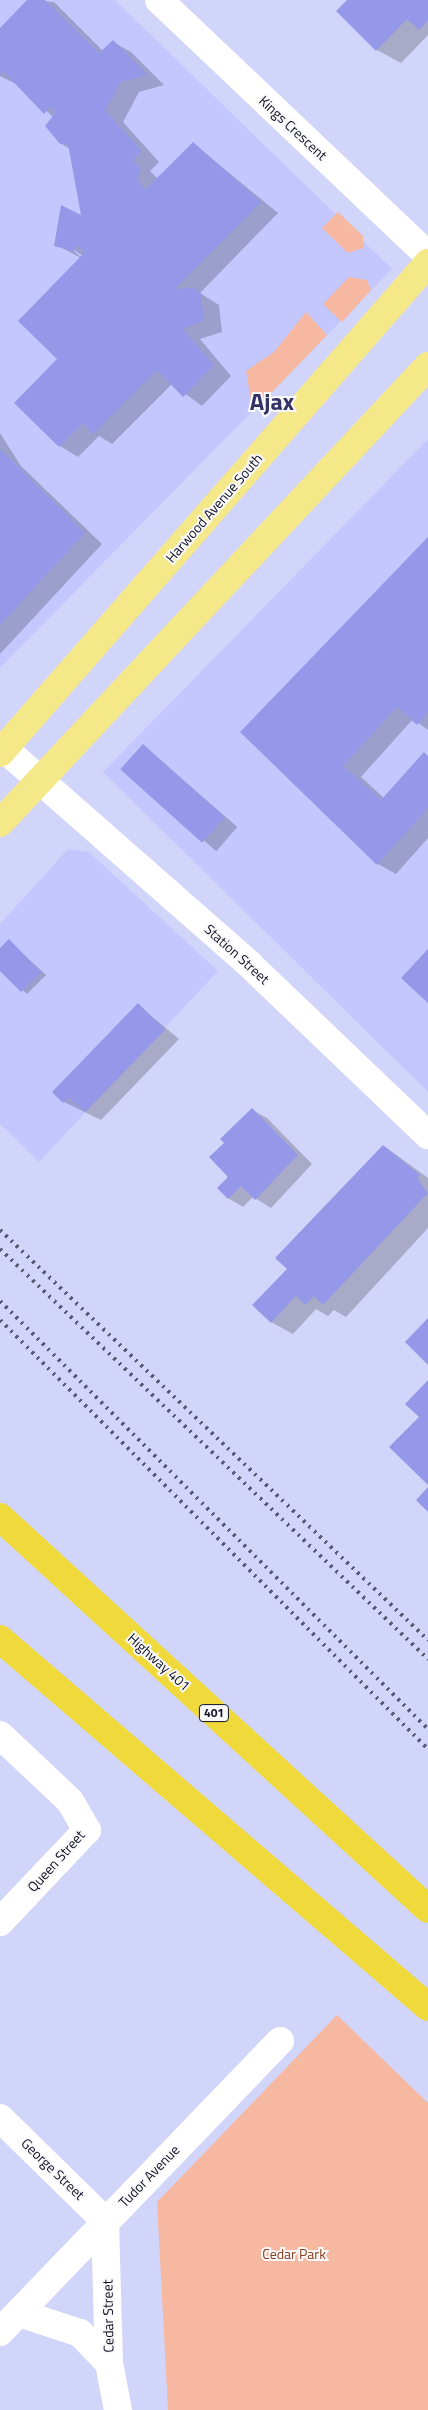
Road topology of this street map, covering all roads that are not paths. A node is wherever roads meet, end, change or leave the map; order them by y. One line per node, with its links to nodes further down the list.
1 (159, 0): 2 (street, Kings Crescent)
2 (428, 256)
3 (428, 263): 5 (main road, Harwood Avenue South)
4 (428, 366): 6 (main road)
5 (1, 749): 6 (street, Station Street)
6 (40, 779): 7 (main road); 8 (street, Station Street)
7 (0, 823)
8 (428, 1135)
9 (0, 1517): 12 (highway, Highway 401 / 401)
10 (0, 1640): 14 (highway)
11 (0, 1735): 13 (street, Queen Street)
12 (428, 1909)
13 (0, 1922)
14 (428, 2007)
15 (280, 2041): 17 (street, Tudor Avenue)
16 (0, 2118): 17 (street, George Street)
17 (105, 2221): 18 (street, Tudor Avenue); 20 (street, Cedar Street)
18 (19, 2313): 19 (street, Tudor Avenue); 20 (street)
19 (0, 2332)
20 (109, 2363): 21 (street, Cedar Street)
21 (118, 2410)

